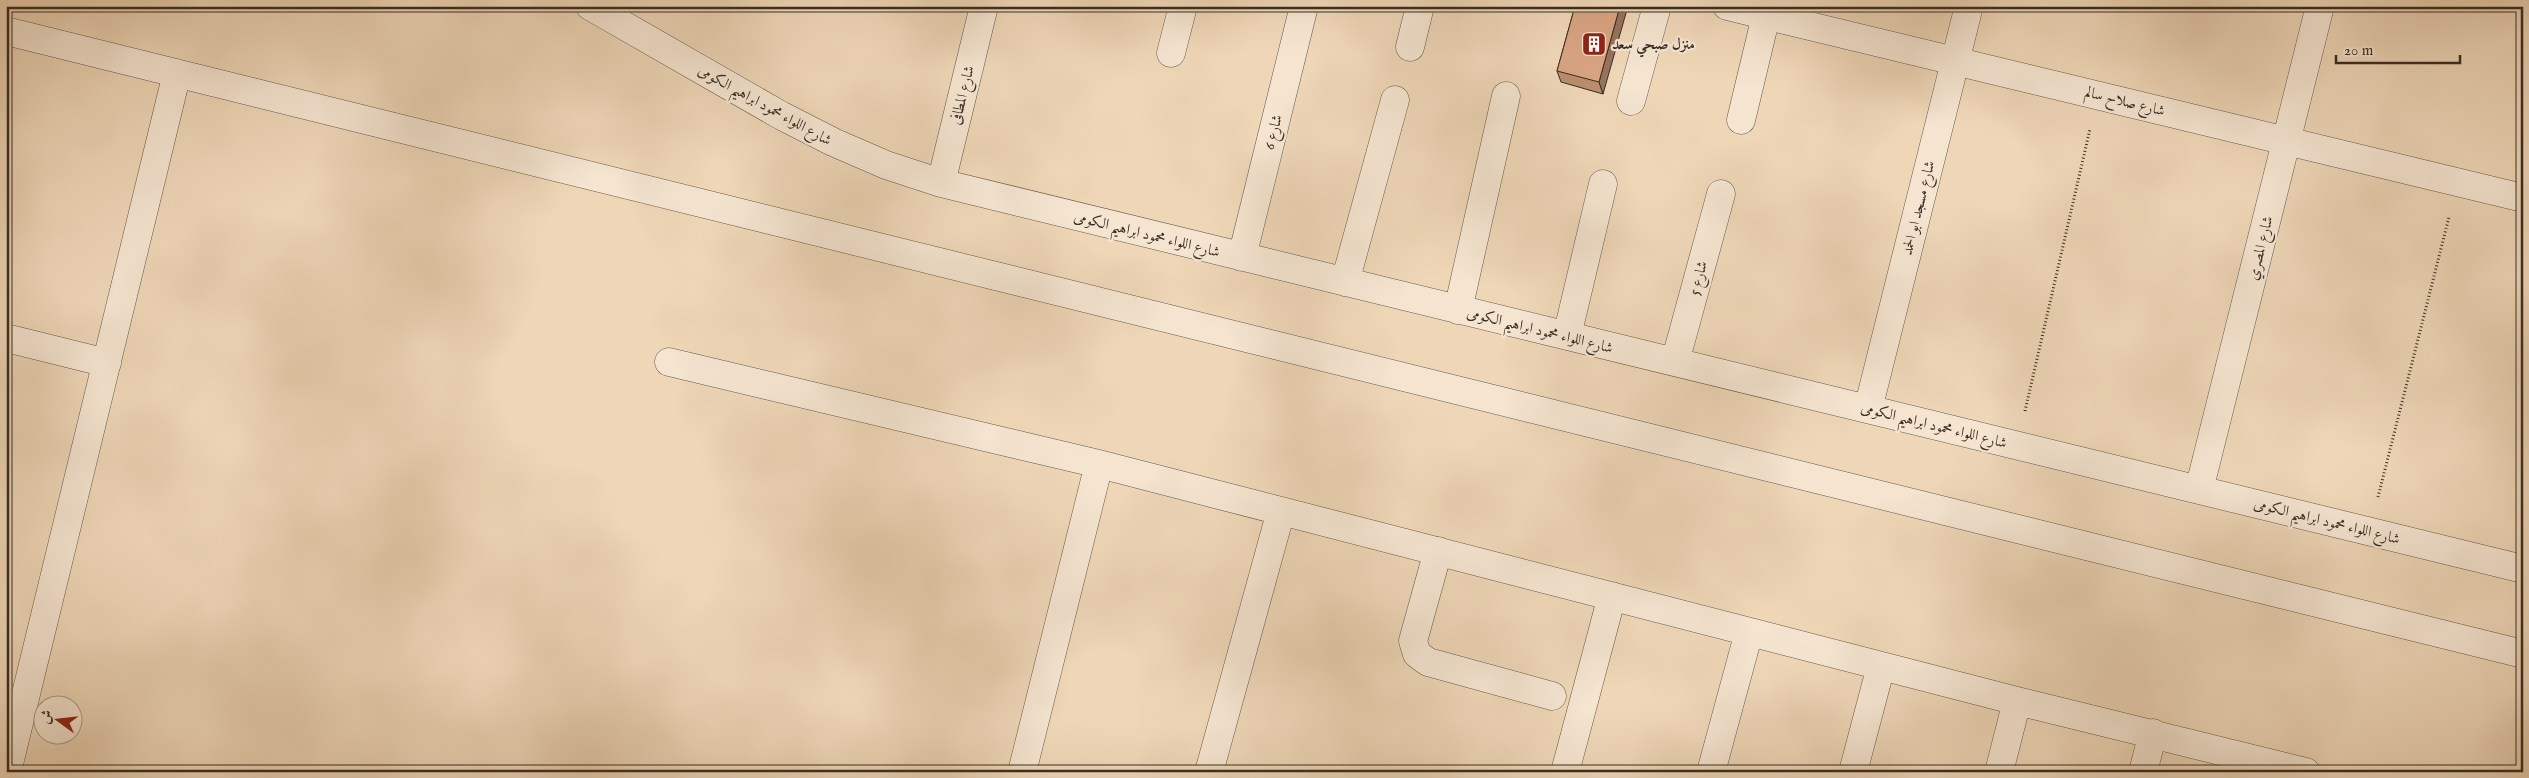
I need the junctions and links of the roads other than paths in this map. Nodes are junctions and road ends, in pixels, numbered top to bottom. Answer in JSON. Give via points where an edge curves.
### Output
{"nodes":[{"id":1,"x":590,"y":6,"type":"edge"},
{"id":2,"x":984,"y":6,"type":"edge"},
{"id":3,"x":1183,"y":6,"type":"edge"},
{"id":4,"x":1304,"y":6,"type":"edge"},
{"id":5,"x":1420,"y":6,"type":"edge"},
{"id":6,"x":1656,"y":6,"type":"edge"},
{"id":7,"x":1727,"y":6,"type":"edge"},
{"id":8,"x":1969,"y":6,"type":"edge"},
{"id":9,"x":2320,"y":6,"type":"edge"},
{"id":10,"x":1766,"y":16,"type":"junction"},
{"id":11,"x":6,"y":32,"type":"edge"},
{"id":12,"x":1410,"y":47,"type":"dead end"},
{"id":13,"x":1171,"y":53,"type":"dead end"},
{"id":14,"x":1956,"y":60,"type":"junction"},
{"id":15,"x":177,"y":74,"type":"junction"},
{"id":16,"x":1506,"y":96,"type":"dead end"},
{"id":17,"x":1395,"y":100,"type":"dead end"},
{"id":18,"x":1631,"y":100,"type":"dead end"},
{"id":19,"x":1741,"y":120,"type":"dead end"},
{"id":20,"x":2287,"y":140,"type":"junction"},
{"id":21,"x":941,"y":183,"type":"junction"},
{"id":22,"x":1602,"y":184,"type":"dead end"},
{"id":23,"x":1721,"y":194,"type":"dead end"},
{"id":24,"x":2523,"y":198,"type":"edge"},
{"id":25,"x":1242,"y":257,"type":"junction"},
{"id":26,"x":1345,"y":282,"type":"junction"},
{"id":27,"x":1458,"y":310,"type":"junction"},
{"id":28,"x":1568,"y":336,"type":"junction"},
{"id":29,"x":6,"y":338,"type":"edge"},
{"id":30,"x":669,"y":362,"type":"dead end"},
{"id":31,"x":1675,"y":362,"type":"junction"},
{"id":32,"x":107,"y":363,"type":"junction"},
{"id":33,"x":1868,"y":409,"type":"junction"},
{"id":34,"x":1099,"y":464,"type":"junction"},
{"id":35,"x":2199,"y":490,"type":"junction"},
{"id":36,"x":1281,"y":510,"type":"junction"},
{"id":37,"x":1438,"y":551,"type":"junction"},
{"id":38,"x":2522,"y":566,"type":"edge"},
{"id":39,"x":1612,"y":596,"type":"junction"},
{"id":40,"x":1749,"y":632,"type":"junction"},
{"id":41,"x":2523,"y":654,"type":"edge"},
{"id":42,"x":1881,"y":666,"type":"junction"},
{"id":43,"x":1552,"y":696,"type":"dead end"},
{"id":44,"x":2017,"y":701,"type":"junction"},
{"id":45,"x":2153,"y":733,"type":"junction"},
{"id":46,"x":7,"y":772,"type":"edge"},
{"id":47,"x":1022,"y":772,"type":"edge"},
{"id":48,"x":1209,"y":772,"type":"edge"},
{"id":49,"x":1565,"y":772,"type":"edge"},
{"id":50,"x":1711,"y":772,"type":"edge"},
{"id":51,"x":1853,"y":772,"type":"edge"},
{"id":52,"x":1999,"y":772,"type":"edge"},
{"id":53,"x":2143,"y":772,"type":"edge"},
{"id":54,"x":2306,"y":772,"type":"edge"}],
"edges":[{"from":1,"to":21,"type":"street","name":"شارع اللواء محمود ابراهيم الكومى","via":[[833,142],[886,165]]},
{"from":2,"to":21,"type":"street","name":"شارع المطافى"},
{"from":3,"to":13,"type":"street"},
{"from":4,"to":25,"type":"street","name":"شارع 6"},
{"from":5,"to":12,"type":"street"},
{"from":6,"to":18,"type":"street"},
{"from":7,"to":10,"type":"street","name":"شارع صلاح سالم"},
{"from":8,"to":14,"type":"street","name":"شارع مسجد ابو الحمد"},
{"from":9,"to":20,"type":"street","name":"شارع المصري"},
{"from":10,"to":14,"type":"street","name":"شارع صلاح سالم"},
{"from":10,"to":19,"type":"street"},
{"from":11,"to":15,"type":"street"},
{"from":14,"to":20,"type":"street","name":"شارع صلاح سالم"},
{"from":14,"to":33,"type":"street","name":"شارع مسجد ابو الحمد"},
{"from":15,"to":32,"type":"street"},
{"from":15,"to":41,"type":"street"},
{"from":16,"to":27,"type":"street"},
{"from":17,"to":26,"type":"street"},
{"from":20,"to":24,"type":"street","name":"شارع صلاح سالم"},
{"from":20,"to":35,"type":"street","name":"شارع المصري"},
{"from":21,"to":25,"type":"street","name":"شارع اللواء محمود ابراهيم الكومى"},
{"from":22,"to":28,"type":"street"},
{"from":23,"to":31,"type":"street","name":"شارع 5"},
{"from":25,"to":26,"type":"street","name":"شارع اللواء محمود ابراهيم الكومى"},
{"from":26,"to":27,"type":"street","name":"شارع اللواء محمود ابراهيم الكومى"},
{"from":27,"to":28,"type":"street","name":"شارع اللواء محمود ابراهيم الكومى"},
{"from":28,"to":31,"type":"street","name":"شارع اللواء محمود ابراهيم الكومى"},
{"from":29,"to":32,"type":"street"},
{"from":30,"to":34,"type":"street"},
{"from":31,"to":33,"type":"street","name":"شارع اللواء محمود ابراهيم الكومى"},
{"from":32,"to":46,"type":"street"},
{"from":33,"to":35,"type":"street","name":"شارع اللواء محمود ابراهيم الكومى"},
{"from":34,"to":36,"type":"street"},
{"from":34,"to":47,"type":"street"},
{"from":35,"to":38,"type":"street","name":"شارع اللواء محمود ابراهيم الكومى"},
{"from":36,"to":37,"type":"street"},
{"from":36,"to":48,"type":"street"},
{"from":37,"to":39,"type":"street"},
{"from":37,"to":43,"type":"street","via":[[1413,641],[1417,654],[1428,662]]},
{"from":39,"to":40,"type":"street"},
{"from":39,"to":49,"type":"street"},
{"from":40,"to":42,"type":"street"},
{"from":40,"to":50,"type":"street"},
{"from":42,"to":44,"type":"street"},
{"from":42,"to":51,"type":"street"},
{"from":44,"to":45,"type":"street"},
{"from":44,"to":52,"type":"street"},
{"from":45,"to":53,"type":"street"},
{"from":45,"to":54,"type":"street"}]}
